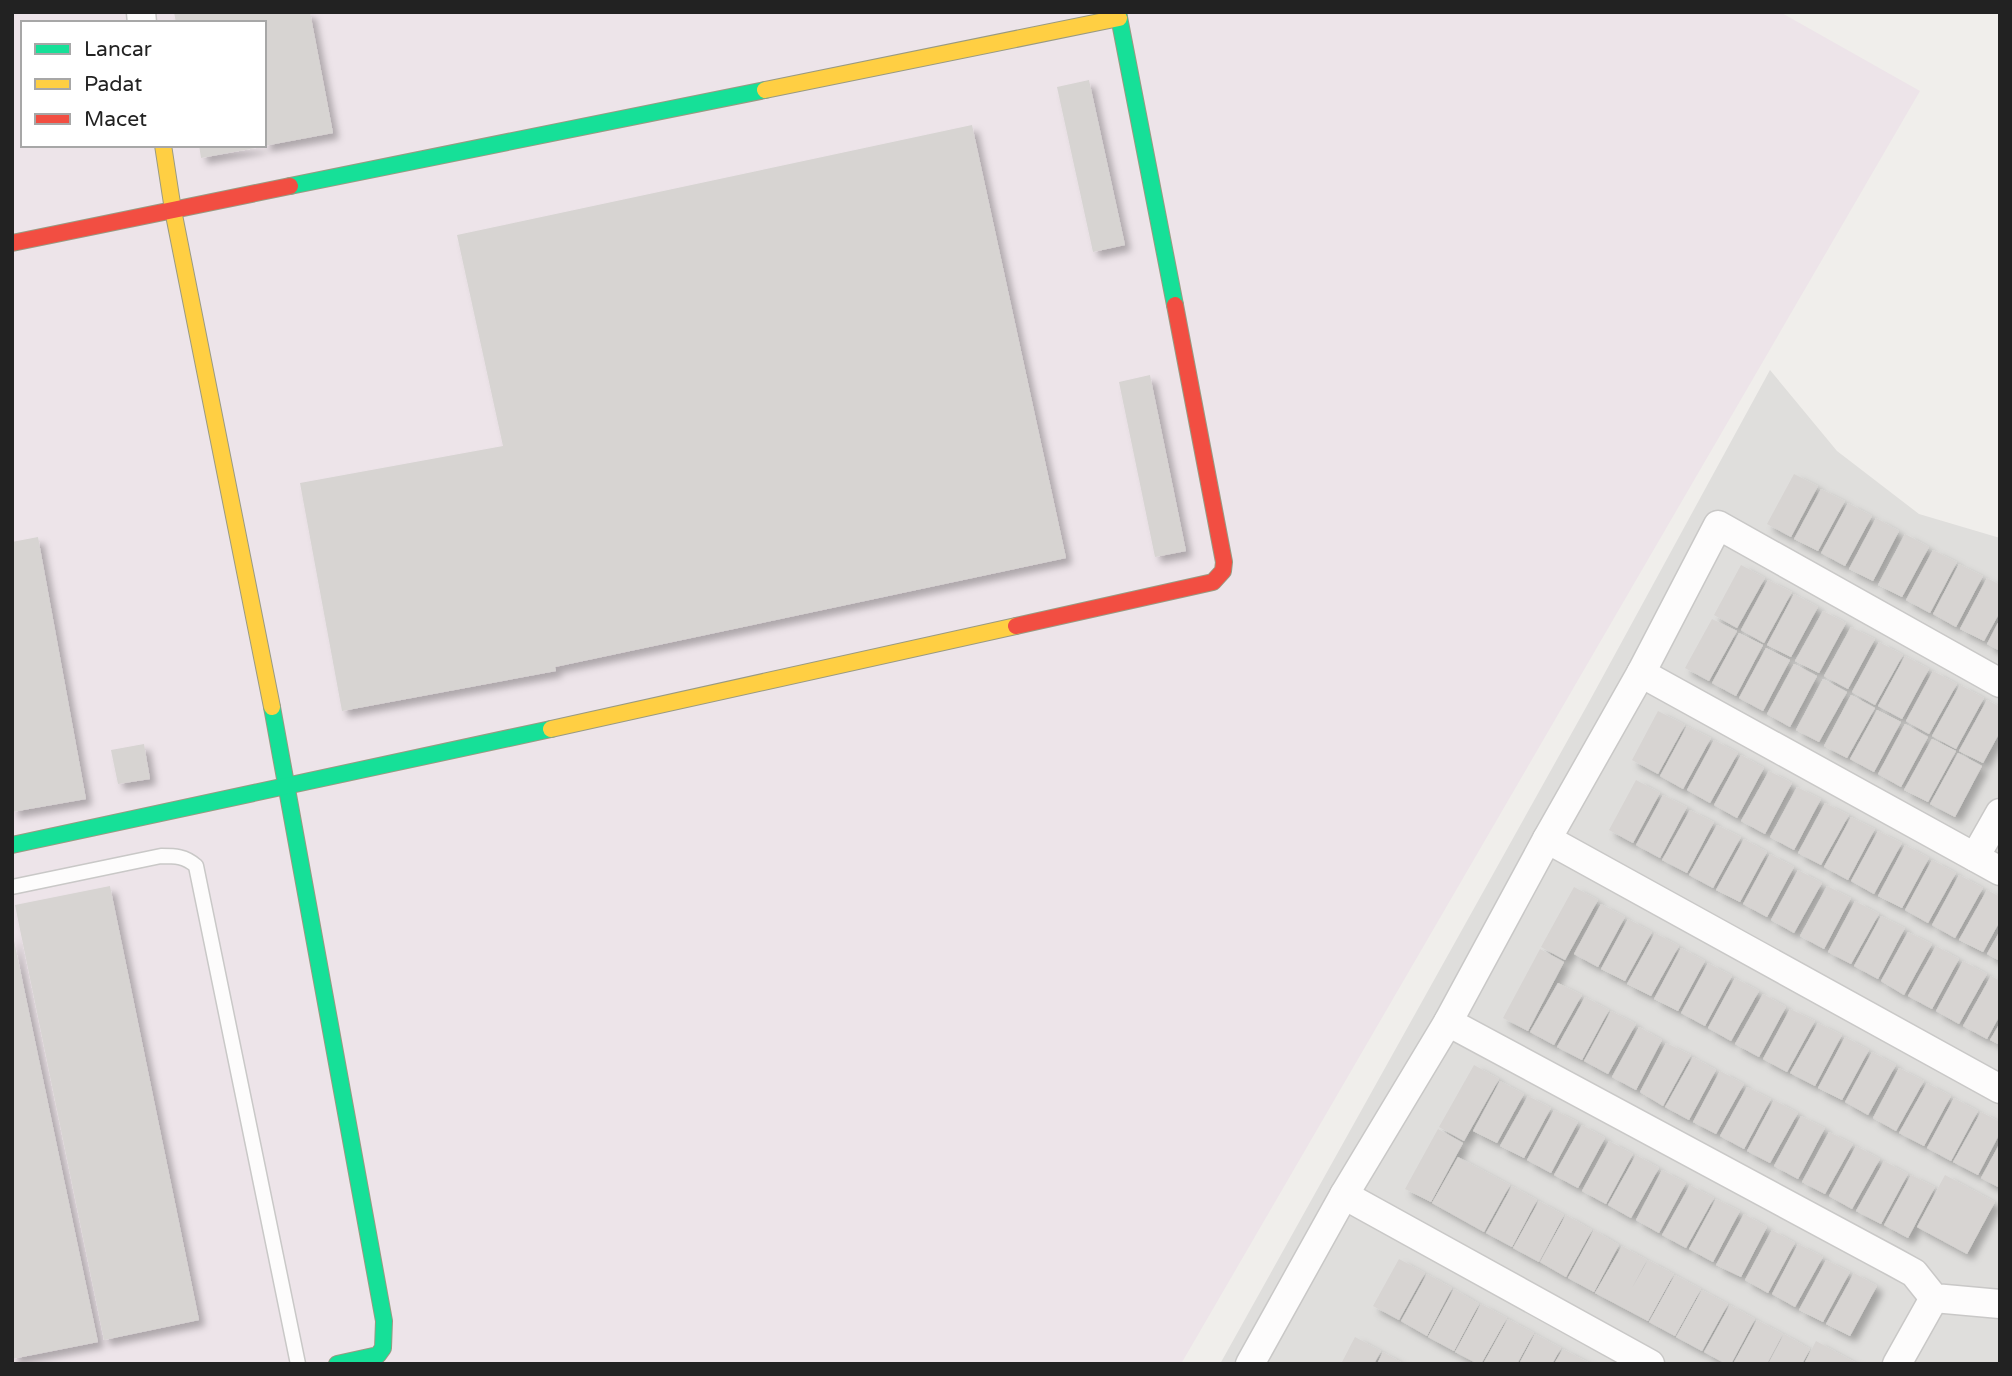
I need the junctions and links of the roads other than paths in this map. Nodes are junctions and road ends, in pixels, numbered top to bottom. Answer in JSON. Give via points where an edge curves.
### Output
{"nodes":[{"id":1,"x":1118,"y":15,"type":"edge"},
{"id":2,"x":163,"y":147,"type":"edge"},
{"id":3,"x":173,"y":210,"type":"junction"},
{"id":4,"x":12,"y":243,"type":"edge"},
{"id":5,"x":1641,"y":673,"type":"junction"},
{"id":6,"x":2000,"y":683,"type":"edge"},
{"id":7,"x":288,"y":787,"type":"junction"},
{"id":8,"x":2000,"y":813,"type":"edge"},
{"id":9,"x":1547,"y":839,"type":"junction"},
{"id":10,"x":12,"y":845,"type":"edge"},
{"id":11,"x":1975,"y":857,"type":"junction"},
{"id":12,"x":2000,"y":871,"type":"edge"},
{"id":13,"x":12,"y":887,"type":"edge"},
{"id":14,"x":1448,"y":1022,"type":"junction"},
{"id":15,"x":2000,"y":1089,"type":"edge"},
{"id":16,"x":1344,"y":1195,"type":"junction"},
{"id":17,"x":1934,"y":1298,"type":"junction"},
{"id":18,"x":2000,"y":1304,"type":"edge"},
{"id":19,"x":299,"y":1364,"type":"edge"},
{"id":20,"x":337,"y":1364,"type":"edge"},
{"id":21,"x":1250,"y":1364,"type":"edge"},
{"id":22,"x":1650,"y":1364,"type":"edge"},
{"id":23,"x":1897,"y":1364,"type":"edge"}],
"edges":[{"from":1,"to":3,"type":"street"},
{"from":1,"to":7,"type":"street","via":[[1224,562],[1217,579],[1208,585]]},
{"from":2,"to":3,"type":"street"},
{"from":3,"to":4,"type":"street"},
{"from":3,"to":7,"type":"street"},
{"from":5,"to":6,"type":"street","via":[[1718,525]]},
{"from":5,"to":9,"type":"street"},
{"from":5,"to":11,"type":"street"},
{"from":7,"to":10,"type":"street"},
{"from":7,"to":20,"type":"street","via":[[384,1321],[383,1348],[378,1354]]},
{"from":8,"to":11,"type":"street"},
{"from":9,"to":14,"type":"street"},
{"from":9,"to":15,"type":"street"},
{"from":11,"to":12,"type":"street"},
{"from":13,"to":19,"type":"lane","via":[[161,856],[189,859],[196,866]]},
{"from":14,"to":16,"type":"street"},
{"from":14,"to":17,"type":"street","via":[[1914,1273]]},
{"from":16,"to":21,"type":"street"},
{"from":16,"to":22,"type":"street"},
{"from":17,"to":18,"type":"street"},
{"from":17,"to":23,"type":"street"}]}
